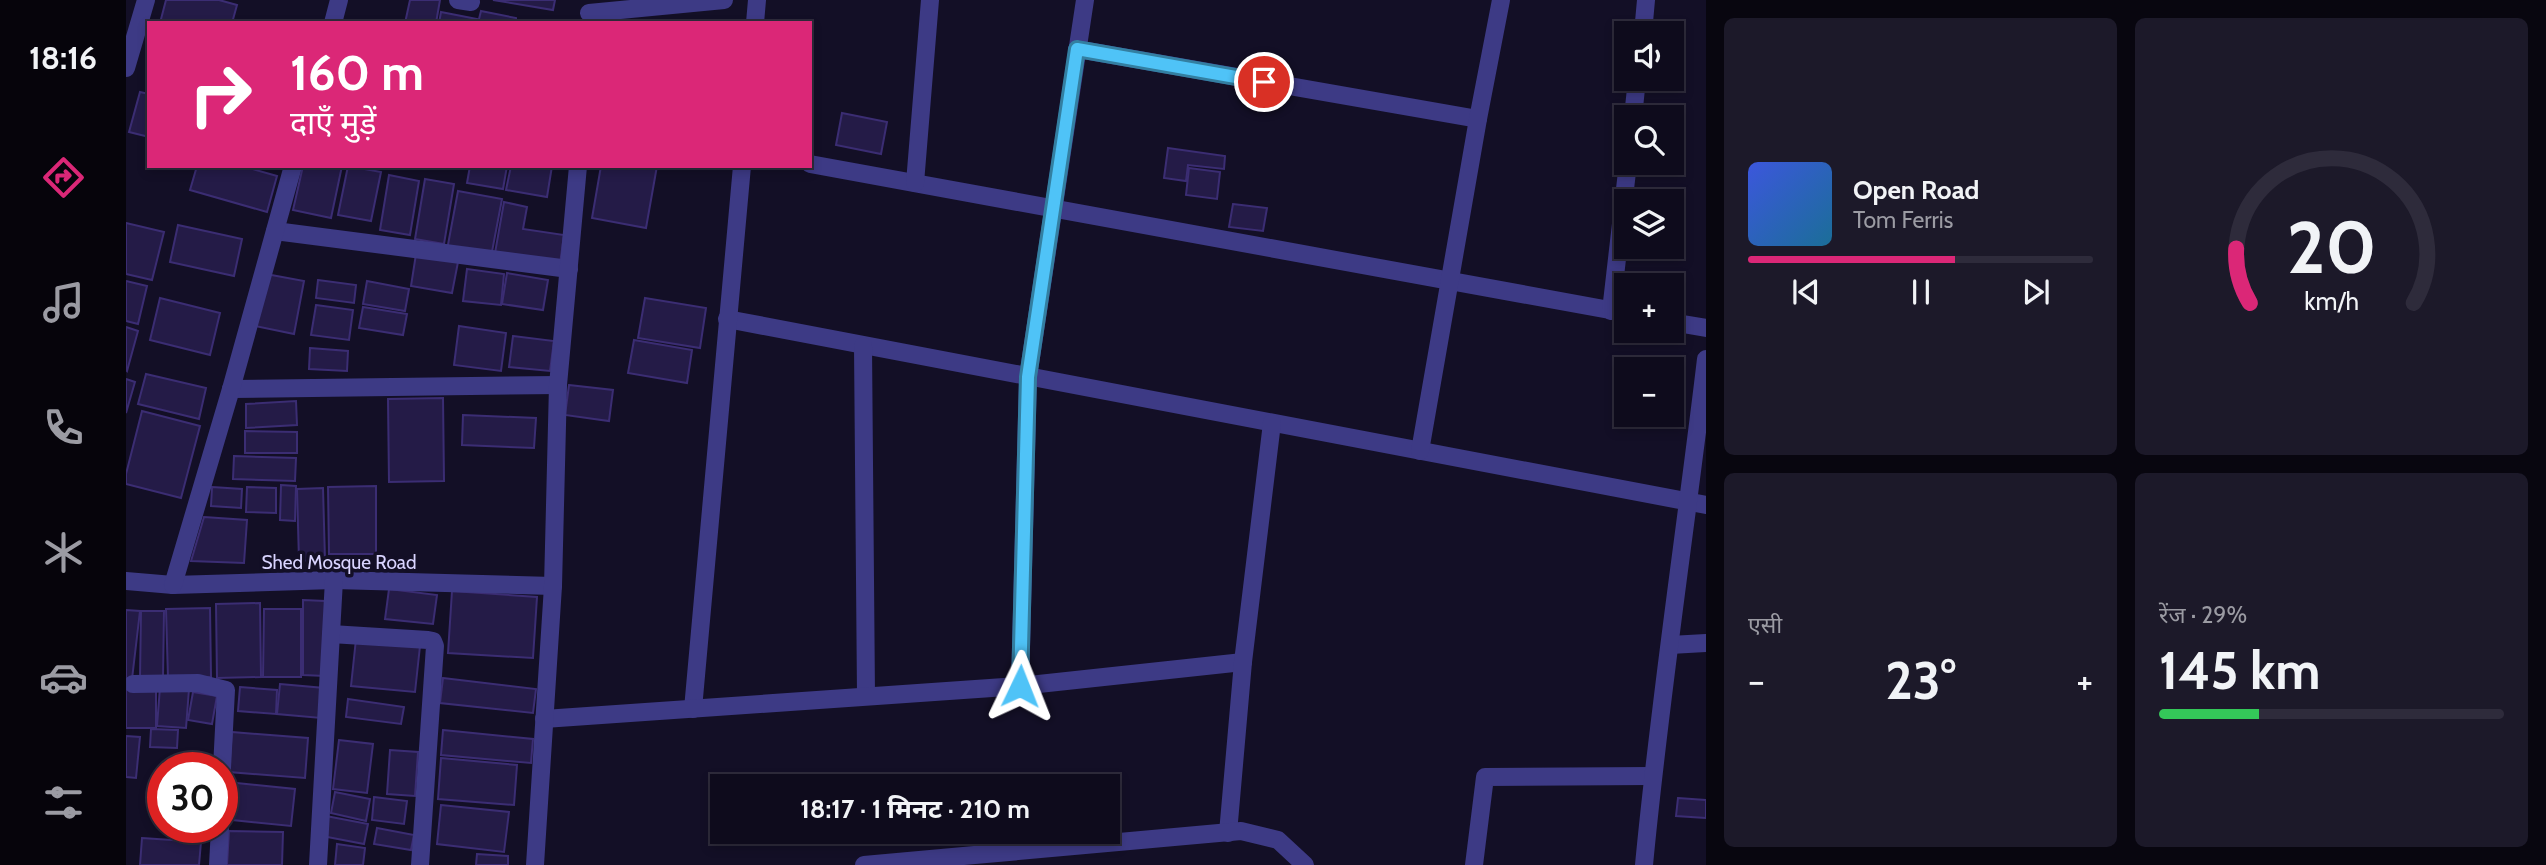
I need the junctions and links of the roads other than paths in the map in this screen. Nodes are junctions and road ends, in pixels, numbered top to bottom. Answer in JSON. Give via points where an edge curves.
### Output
{"nodes":[{"id":1,"x":146,"y":0,"type":"edge"},
{"id":2,"x":339,"y":0,"type":"edge"},
{"id":3,"x":715,"y":0,"type":"edge"},
{"id":4,"x":724,"y":0,"type":"edge"},
{"id":5,"x":757,"y":0,"type":"edge"},
{"id":6,"x":930,"y":0,"type":"edge"},
{"id":7,"x":1085,"y":0,"type":"edge"},
{"id":8,"x":1501,"y":0,"type":"edge"},
{"id":9,"x":1646,"y":0,"type":"edge"},
{"id":10,"x":589,"y":12,"type":"edge"},
{"id":11,"x":334,"y":21,"type":"edge"},
{"id":12,"x":755,"y":21,"type":"edge"},
{"id":13,"x":1644,"y":21,"type":"edge"},
{"id":14,"x":131,"y":34,"type":"edge"},
{"id":15,"x":1077,"y":49,"type":"junction"},
{"id":16,"x":126,"y":68,"type":"edge"},
{"id":17,"x":1478,"y":119,"type":"junction"},
{"id":18,"x":812,"y":164,"type":"edge"},
{"id":19,"x":292,"y":168,"type":"edge"},
{"id":20,"x":578,"y":168,"type":"edge"},
{"id":21,"x":742,"y":168,"type":"edge"},
{"id":22,"x":1627,"y":175,"type":"edge"},
{"id":23,"x":915,"y":183,"type":"junction"},
{"id":24,"x":1052,"y":208,"type":"junction"},
{"id":25,"x":275,"y":231,"type":"junction"},
{"id":26,"x":569,"y":269,"type":"junction"},
{"id":27,"x":1621,"y":273,"type":"edge"},
{"id":28,"x":1450,"y":281,"type":"junction"},
{"id":29,"x":1614,"y":311,"type":"edge"},
{"id":30,"x":727,"y":319,"type":"junction"},
{"id":31,"x":1684,"y":324,"type":"edge"},
{"id":32,"x":1706,"y":328,"type":"edge"},
{"id":33,"x":863,"y":346,"type":"junction"},
{"id":34,"x":1706,"y":359,"type":"edge"},
{"id":35,"x":1028,"y":377,"type":"junction"},
{"id":36,"x":558,"y":384,"type":"junction"},
{"id":37,"x":231,"y":390,"type":"junction"},
{"id":38,"x":1272,"y":423,"type":"junction"},
{"id":39,"x":1420,"y":451,"type":"junction"},
{"id":40,"x":1698,"y":503,"type":"edge"},
{"id":41,"x":334,"y":580,"type":"junction"},
{"id":42,"x":126,"y":582,"type":"edge"},
{"id":43,"x":173,"y":585,"type":"junction"},
{"id":44,"x":553,"y":586,"type":"junction"},
{"id":45,"x":331,"y":634,"type":"junction"},
{"id":46,"x":1706,"y":643,"type":"edge"},
{"id":47,"x":1670,"y":645,"type":"junction"},
{"id":48,"x":1243,"y":662,"type":"junction"},
{"id":49,"x":133,"y":684,"type":"dead end"},
{"id":50,"x":1020,"y":686,"type":"junction"},
{"id":51,"x":866,"y":696,"type":"junction"},
{"id":52,"x":693,"y":709,"type":"junction"},
{"id":53,"x":544,"y":719,"type":"junction"},
{"id":54,"x":223,"y":752,"type":"edge"},
{"id":55,"x":1652,"y":776,"type":"junction"},
{"id":56,"x":1228,"y":833,"type":"junction"},
{"id":57,"x":219,"y":843,"type":"edge"},
{"id":58,"x":218,"y":865,"type":"edge"},
{"id":59,"x":318,"y":865,"type":"edge"},
{"id":60,"x":420,"y":865,"type":"edge"},
{"id":61,"x":535,"y":865,"type":"edge"},
{"id":62,"x":864,"y":865,"type":"edge"},
{"id":63,"x":1305,"y":865,"type":"edge"},
{"id":64,"x":1474,"y":865,"type":"edge"},
{"id":65,"x":1644,"y":865,"type":"edge"}],
"edges":[{"from":1,"to":14,"type":"street"},
{"from":2,"to":11,"type":"street"},
{"from":3,"to":4,"type":"street"},
{"from":3,"to":10,"type":"street"},
{"from":5,"to":12,"type":"street"},
{"from":6,"to":23,"type":"street"},
{"from":7,"to":15,"type":"street"},
{"from":8,"to":17,"type":"street"},
{"from":9,"to":13,"type":"street"},
{"from":14,"to":16,"type":"street"},
{"from":15,"to":17,"type":"street"},
{"from":15,"to":24,"type":"street"},
{"from":17,"to":28,"type":"street"},
{"from":18,"to":23,"type":"street"},
{"from":19,"to":25,"type":"street"},
{"from":20,"to":26,"type":"street"},
{"from":21,"to":30,"type":"street"},
{"from":22,"to":27,"type":"street"},
{"from":23,"to":24,"type":"street"},
{"from":24,"to":28,"type":"street"},
{"from":24,"to":35,"type":"street"},
{"from":25,"to":26,"type":"street"},
{"from":25,"to":37,"type":"street"},
{"from":26,"to":36,"type":"street"},
{"from":28,"to":29,"type":"street"},
{"from":28,"to":39,"type":"street"},
{"from":30,"to":33,"type":"street"},
{"from":30,"to":52,"type":"street"},
{"from":31,"to":32,"type":"street"},
{"from":33,"to":35,"type":"street"},
{"from":33,"to":51,"type":"street"},
{"from":34,"to":40,"type":"street"},
{"from":35,"to":38,"type":"street"},
{"from":35,"to":50,"type":"street"},
{"from":36,"to":37,"type":"street"},
{"from":36,"to":44,"type":"street"},
{"from":37,"to":43,"type":"street"},
{"from":38,"to":39,"type":"street"},
{"from":38,"to":48,"type":"street"},
{"from":39,"to":40,"type":"street"},
{"from":40,"to":47,"type":"street"},
{"from":41,"to":43,"type":"street","name":"Shed Mosque Road"},
{"from":41,"to":44,"type":"street","name":"Shed Mosque Road"},
{"from":41,"to":45,"type":"street"},
{"from":42,"to":43,"type":"street","name":"Shed Mosque Road"},
{"from":44,"to":53,"type":"street"},
{"from":45,"to":59,"type":"street"},
{"from":45,"to":60,"type":"street","via":[[428,640],[435,646]]},
{"from":46,"to":47,"type":"street"},
{"from":47,"to":55,"type":"street"},
{"from":48,"to":50,"type":"street"},
{"from":48,"to":56,"type":"street"},
{"from":49,"to":54,"type":"street","via":[[198,683],[226,691]]},
{"from":50,"to":51,"type":"street"},
{"from":51,"to":52,"type":"street"},
{"from":52,"to":53,"type":"street"},
{"from":53,"to":61,"type":"street"},
{"from":55,"to":64,"type":"street","via":[[1485,777]]},
{"from":55,"to":65,"type":"street"},
{"from":56,"to":62,"type":"street"},
{"from":56,"to":63,"type":"street","via":[[1241,831],[1278,841]]},
{"from":57,"to":58,"type":"street"}]}
